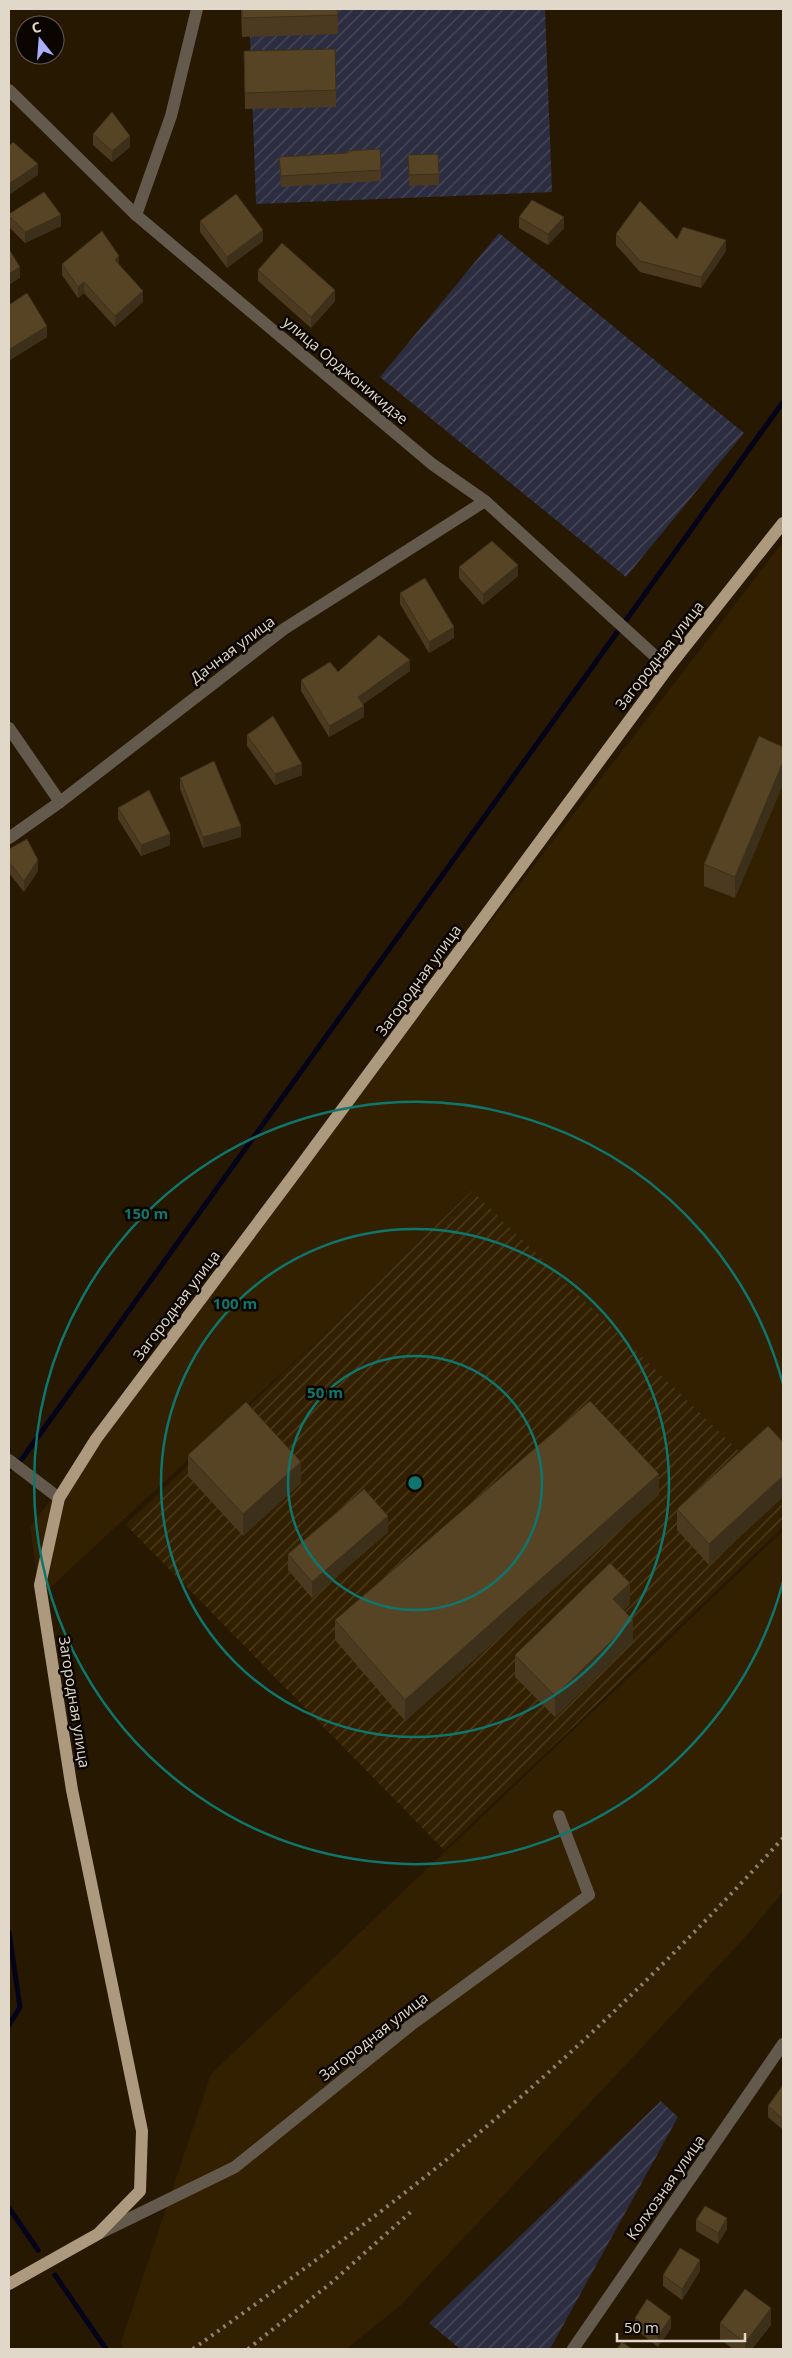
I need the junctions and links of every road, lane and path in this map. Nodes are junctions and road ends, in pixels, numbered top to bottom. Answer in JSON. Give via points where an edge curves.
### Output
{"nodes":[{"id":1,"x":197,"y":9,"type":"edge"},
{"id":2,"x":9,"y":90,"type":"edge"},
{"id":3,"x":136,"y":215,"type":"junction"},
{"id":4,"x":486,"y":501,"type":"junction"},
{"id":5,"x":783,"y":523,"type":"edge"},
{"id":6,"x":668,"y":668,"type":"junction"},
{"id":7,"x":9,"y":728,"type":"edge"},
{"id":8,"x":60,"y":802,"type":"junction"},
{"id":9,"x":9,"y":838,"type":"edge"},
{"id":10,"x":9,"y":1460,"type":"edge"},
{"id":11,"x":59,"y":1498,"type":"junction"},
{"id":12,"x":559,"y":1816,"type":"dead end"},
{"id":13,"x":783,"y":2044,"type":"edge"},
{"id":14,"x":98,"y":2234,"type":"junction"},
{"id":15,"x":9,"y":2284,"type":"edge"},
{"id":16,"x":573,"y":2349,"type":"edge"}],
"edges":[{"from":1,"to":3,"type":"street","via":[[170,116]]},
{"from":2,"to":3,"type":"street","name":"улица Орджоникидзе"},
{"from":3,"to":4,"type":"street","name":"улица Орджоникидзе","via":[[432,464]]},
{"from":4,"to":6,"type":"street","name":"улица Орджоникидзе"},
{"from":4,"to":8,"type":"street","name":"Дачная улица","via":[[284,629]]},
{"from":5,"to":6,"type":"main road","name":"Загородная улица"},
{"from":6,"to":11,"type":"main road","name":"Загородная улица","via":[[96,1439]]},
{"from":7,"to":8,"type":"street"},
{"from":8,"to":9,"type":"street","name":"Дачная улица"},
{"from":10,"to":11,"type":"street"},
{"from":11,"to":14,"type":"main road","name":"Загородная улица","via":[[40,1585],[72,1790],[142,2131],[140,2191]]},
{"from":12,"to":14,"type":"street","name":"Загородная улица","via":[[589,1895],[411,2025],[235,2167]]},
{"from":13,"to":16,"type":"street","name":"Колхозная улица"},
{"from":14,"to":15,"type":"main road","name":"Загородная улица"}]}
